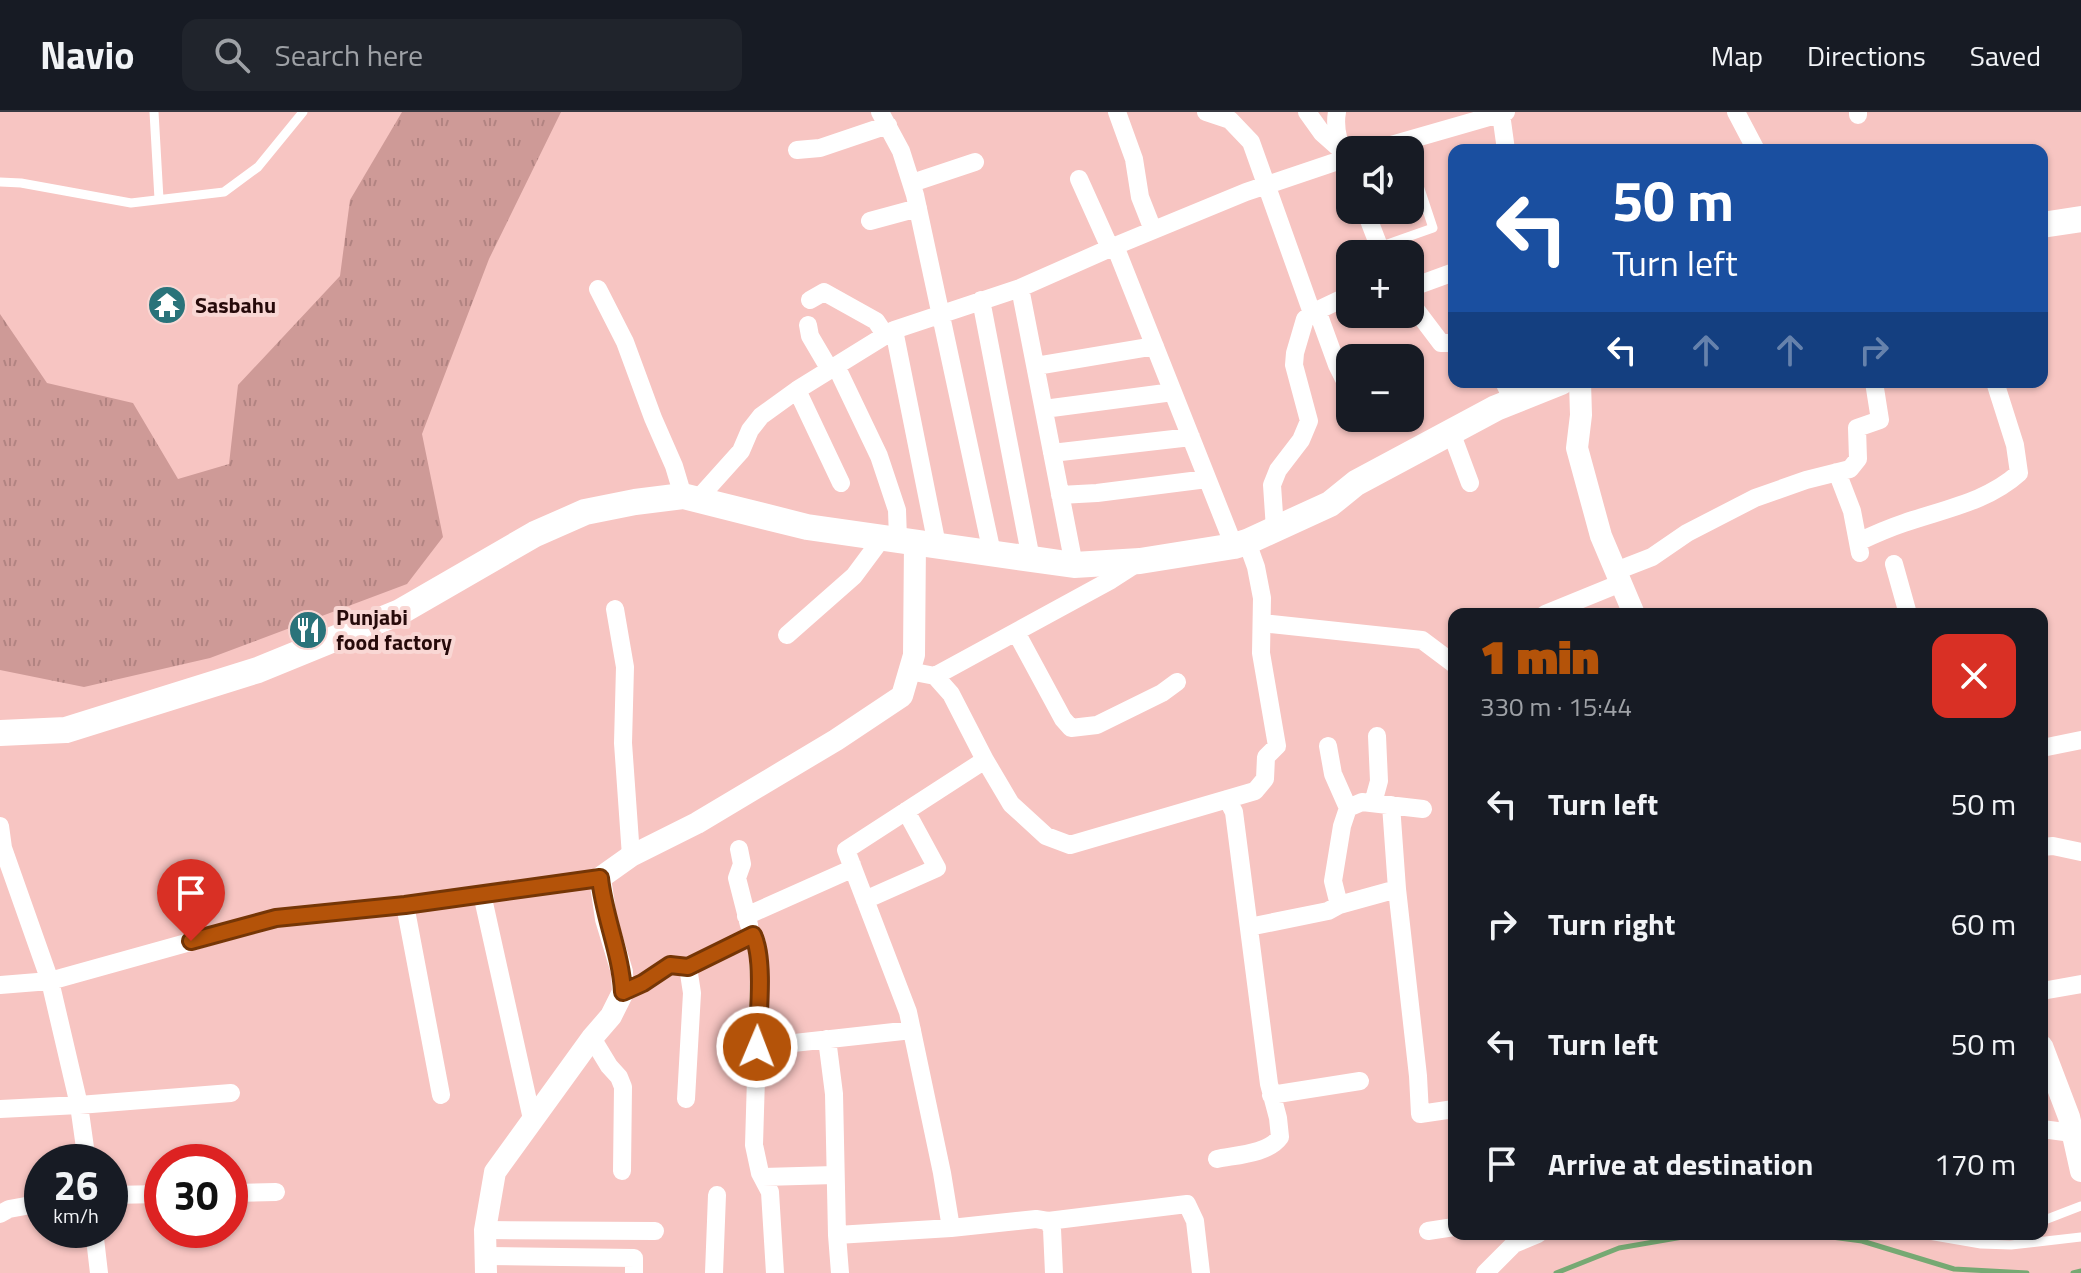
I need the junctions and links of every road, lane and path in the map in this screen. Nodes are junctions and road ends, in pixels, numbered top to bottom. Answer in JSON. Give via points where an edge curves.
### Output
{"nodes":[{"id":1,"x":154,"y":112,"type":"edge"},
{"id":2,"x":303,"y":112,"type":"edge"},
{"id":3,"x":1117,"y":112,"type":"edge"},
{"id":4,"x":1206,"y":112,"type":"edge"},
{"id":5,"x":1307,"y":112,"type":"edge"},
{"id":6,"x":1337,"y":112,"type":"edge"},
{"id":7,"x":1736,"y":112,"type":"edge"},
{"id":8,"x":1504,"y":113,"type":"edge"},
{"id":9,"x":884,"y":119,"type":"edge"},
{"id":10,"x":1340,"y":136,"type":"edge"},
{"id":11,"x":1423,"y":136,"type":"edge"},
{"id":12,"x":1506,"y":144,"type":"edge"},
{"id":13,"x":1753,"y":144,"type":"edge"},
{"id":14,"x":1336,"y":148,"type":"edge"},
{"id":15,"x":797,"y":150,"type":"dead end"},
{"id":16,"x":975,"y":162,"type":"dead end"},
{"id":17,"x":1336,"y":162,"type":"edge"},
{"id":18,"x":1079,"y":179,"type":"dead end"},
{"id":19,"x":0,"y":182,"type":"edge"},
{"id":20,"x":912,"y":183,"type":"junction"},
{"id":21,"x":1267,"y":185,"type":"junction"},
{"id":22,"x":159,"y":199,"type":"junction"},
{"id":23,"x":1424,"y":201,"type":"edge"},
{"id":24,"x":918,"y":208,"type":"junction"},
{"id":25,"x":2081,"y":219,"type":"edge"},
{"id":26,"x":870,"y":221,"type":"dead end"},
{"id":27,"x":2048,"y":224,"type":"edge"},
{"id":28,"x":1153,"y":230,"type":"junction"},
{"id":29,"x":1405,"y":240,"type":"edge"},
{"id":30,"x":1113,"y":247,"type":"junction"},
{"id":31,"x":1448,"y":274,"type":"edge"},
{"id":32,"x":1424,"y":283,"type":"edge"},
{"id":33,"x":1020,"y":288,"type":"junction"},
{"id":34,"x":598,"y":289,"type":"dead end"},
{"id":35,"x":810,"y":300,"type":"dead end"},
{"id":36,"x":981,"y":300,"type":"junction"},
{"id":37,"x":1336,"y":301,"type":"edge"},
{"id":38,"x":1314,"y":311,"type":"junction"},
{"id":39,"x":942,"y":315,"type":"junction"},
{"id":40,"x":1424,"y":321,"type":"edge"},
{"id":41,"x":808,"y":325,"type":"dead end"},
{"id":42,"x":890,"y":333,"type":"junction"},
{"id":43,"x":1448,"y":343,"type":"edge"},
{"id":44,"x":1155,"y":346,"type":"junction"},
{"id":45,"x":1336,"y":362,"type":"edge"},
{"id":46,"x":1036,"y":366,"type":"junction"},
{"id":47,"x":833,"y":368,"type":"junction"},
{"id":48,"x":1529,"y":388,"type":"edge"},
{"id":49,"x":1580,"y":388,"type":"edge"},
{"id":50,"x":1875,"y":388,"type":"edge"},
{"id":51,"x":1997,"y":388,"type":"edge"},
{"id":52,"x":797,"y":390,"type":"junction"},
{"id":53,"x":1173,"y":392,"type":"junction"},
{"id":54,"x":1508,"y":392,"type":"edge"},
{"id":55,"x":1044,"y":409,"type":"junction"},
{"id":56,"x":1451,"y":432,"type":"junction"},
{"id":57,"x":1191,"y":437,"type":"junction"},
{"id":58,"x":1052,"y":453,"type":"junction"},
{"id":59,"x":1837,"y":472,"type":"junction"},
{"id":60,"x":1207,"y":479,"type":"junction"},
{"id":61,"x":841,"y":483,"type":"dead end"},
{"id":62,"x":1470,"y":483,"type":"dead end"},
{"id":63,"x":1060,"y":495,"type":"junction"},
{"id":64,"x":690,"y":498,"type":"junction"},
{"id":65,"x":1275,"y":529,"type":"junction"},
{"id":66,"x":908,"y":541,"type":"junction"},
{"id":67,"x":1240,"y":544,"type":"junction"},
{"id":68,"x":992,"y":553,"type":"junction"},
{"id":69,"x":1031,"y":559,"type":"junction"},
{"id":70,"x":1140,"y":561,"type":"junction"},
{"id":71,"x":1894,"y":564,"type":"dead end"},
{"id":72,"x":1074,"y":565,"type":"junction"},
{"id":73,"x":1618,"y":577,"type":"junction"},
{"id":74,"x":1557,"y":608,"type":"edge"},
{"id":75,"x":1631,"y":608,"type":"edge"},
{"id":76,"x":1906,"y":608,"type":"edge"},
{"id":77,"x":615,"y":609,"type":"dead end"},
{"id":78,"x":1262,"y":623,"type":"junction"},
{"id":79,"x":1016,"y":632,"type":"junction"},
{"id":80,"x":787,"y":635,"type":"dead end"},
{"id":81,"x":1448,"y":657,"type":"edge"},
{"id":82,"x":909,"y":671,"type":"junction"},
{"id":83,"x":935,"y":676,"type":"junction"},
{"id":84,"x":1177,"y":682,"type":"dead end"},
{"id":85,"x":0,"y":733,"type":"edge"},
{"id":86,"x":1377,"y":736,"type":"dead end"},
{"id":87,"x":2081,"y":740,"type":"edge"},
{"id":88,"x":1328,"y":746,"type":"dead end"},
{"id":89,"x":2048,"y":747,"type":"edge"},
{"id":90,"x":985,"y":760,"type":"junction"},
{"id":91,"x":1227,"y":799,"type":"junction"},
{"id":92,"x":1382,"y":804,"type":"junction"},
{"id":93,"x":1348,"y":808,"type":"junction"},
{"id":94,"x":1423,"y":809,"type":"dead end"},
{"id":95,"x":906,"y":811,"type":"junction"},
{"id":96,"x":0,"y":826,"type":"edge"},
{"id":97,"x":2048,"y":846,"type":"edge"},
{"id":98,"x":739,"y":849,"type":"dead end"},
{"id":99,"x":2081,"y":852,"type":"edge"},
{"id":100,"x":631,"y":856,"type":"junction"},
{"id":101,"x":852,"y":865,"type":"junction"},
{"id":102,"x":600,"y":878,"type":"junction"},
{"id":103,"x":1397,"y":889,"type":"junction"},
{"id":104,"x":482,"y":894,"type":"junction"},
{"id":105,"x":865,"y":900,"type":"junction"},
{"id":106,"x":405,"y":905,"type":"junction"},
{"id":107,"x":1339,"y":905,"type":"junction"},
{"id":108,"x":746,"y":916,"type":"junction"},
{"id":109,"x":1249,"y":927,"type":"junction"},
{"id":110,"x":753,"y":935,"type":"junction"},
{"id":111,"x":688,"y":967,"type":"junction"},
{"id":112,"x":50,"y":981,"type":"junction"},
{"id":113,"x":2081,"y":984,"type":"edge"},
{"id":114,"x":0,"y":985,"type":"edge"},
{"id":115,"x":2048,"y":990,"type":"edge"},
{"id":116,"x":623,"y":992,"type":"junction"},
{"id":117,"x":912,"y":1030,"type":"junction"},
{"id":118,"x":592,"y":1038,"type":"junction"},
{"id":119,"x":827,"y":1039,"type":"junction"},
{"id":120,"x":757,"y":1047,"type":"junction"},
{"id":121,"x":2048,"y":1062,"type":"edge"},
{"id":122,"x":1360,"y":1081,"type":"dead end"},
{"id":123,"x":231,"y":1093,"type":"dead end"},
{"id":124,"x":441,"y":1095,"type":"dead end"},
{"id":125,"x":1271,"y":1095,"type":"junction"},
{"id":126,"x":686,"y":1099,"type":"dead end"},
{"id":127,"x":79,"y":1105,"type":"junction"},
{"id":128,"x":0,"y":1109,"type":"edge"},
{"id":129,"x":1448,"y":1110,"type":"edge"},
{"id":130,"x":532,"y":1119,"type":"junction"},
{"id":131,"x":2048,"y":1130,"type":"edge"},
{"id":132,"x":2072,"y":1133,"type":"junction"},
{"id":133,"x":84,"y":1144,"type":"edge"},
{"id":134,"x":1217,"y":1159,"type":"dead end"},
{"id":135,"x":622,"y":1171,"type":"dead end"},
{"id":136,"x":2081,"y":1171,"type":"edge"},
{"id":137,"x":835,"y":1175,"type":"junction"},
{"id":138,"x":763,"y":1177,"type":"junction"},
{"id":139,"x":276,"y":1192,"type":"dead end"},
{"id":140,"x":248,"y":1193,"type":"edge"},
{"id":141,"x":717,"y":1195,"type":"dead end"},
{"id":142,"x":24,"y":1206,"type":"edge"},
{"id":143,"x":2081,"y":1206,"type":"edge"},
{"id":144,"x":0,"y":1214,"type":"edge"},
{"id":145,"x":2048,"y":1219,"type":"edge"},
{"id":146,"x":1048,"y":1221,"type":"junction"},
{"id":147,"x":951,"y":1228,"type":"junction"},
{"id":148,"x":1448,"y":1228,"type":"edge"},
{"id":149,"x":485,"y":1230,"type":"junction"},
{"id":150,"x":529,"y":1230,"type":"junction"},
{"id":151,"x":655,"y":1231,"type":"dead end"},
{"id":152,"x":1428,"y":1231,"type":"dead end"},
{"id":153,"x":837,"y":1235,"type":"junction"},
{"id":154,"x":2081,"y":1237,"type":"edge"},
{"id":155,"x":1522,"y":1240,"type":"edge"},
{"id":156,"x":1958,"y":1240,"type":"edge"},
{"id":157,"x":96,"y":1248,"type":"edge"},
{"id":158,"x":528,"y":1256,"type":"junction"},
{"id":159,"x":486,"y":1264,"type":"edge"},
{"id":160,"x":99,"y":1273,"type":"edge"},
{"id":161,"x":634,"y":1273,"type":"edge"},
{"id":162,"x":714,"y":1273,"type":"edge"},
{"id":163,"x":775,"y":1273,"type":"edge"},
{"id":164,"x":840,"y":1273,"type":"edge"},
{"id":165,"x":1054,"y":1273,"type":"edge"},
{"id":166,"x":1201,"y":1273,"type":"edge"},
{"id":167,"x":1485,"y":1273,"type":"edge"}],
"edges":[{"from":1,"to":22,"type":"lane"},
{"from":2,"to":22,"type":"lane","via":[[258,167],[224,192]]},
{"from":3,"to":28,"type":"street"},
{"from":4,"to":21,"type":"street","via":[[1230,120],[1251,142]]},
{"from":5,"to":14,"type":"street"},
{"from":6,"to":10,"type":"street"},
{"from":7,"to":13,"type":"street"},
{"from":8,"to":11,"type":"street"},
{"from":8,"to":12,"type":"street"},
{"from":9,"to":15,"type":"street","via":[[820,148]]},
{"from":9,"to":20,"type":"street"},
{"from":16,"to":20,"type":"street"},
{"from":17,"to":21,"type":"street"},
{"from":18,"to":30,"type":"street"},
{"from":19,"to":22,"type":"lane","via":[[131,203]]},
{"from":20,"to":24,"type":"street"},
{"from":21,"to":28,"type":"street"},
{"from":21,"to":38,"type":"street"},
{"from":23,"to":29,"type":"lane","via":[[1433,228]]},
{"from":24,"to":26,"type":"street"},
{"from":24,"to":39,"type":"street"},
{"from":25,"to":27,"type":"main road"},
{"from":28,"to":30,"type":"street"},
{"from":30,"to":33,"type":"street"},
{"from":30,"to":44,"type":"street"},
{"from":31,"to":32,"type":"street"},
{"from":33,"to":36,"type":"street"},
{"from":33,"to":46,"type":"street"},
{"from":34,"to":64,"type":"street"},
{"from":35,"to":42,"type":"street","via":[[824,292]]},
{"from":36,"to":39,"type":"street"},
{"from":36,"to":69,"type":"street"},
{"from":37,"to":38,"type":"street"},
{"from":38,"to":45,"type":"street"},
{"from":38,"to":65,"type":"street","via":[[1305,319],[1294,365],[1309,421],[1272,485]]},
{"from":39,"to":42,"type":"street"},
{"from":39,"to":68,"type":"street"},
{"from":40,"to":43,"type":"street","via":[[1441,343]]},
{"from":41,"to":47,"type":"street"},
{"from":42,"to":47,"type":"street"},
{"from":42,"to":66,"type":"street"},
{"from":44,"to":46,"type":"street"},
{"from":44,"to":53,"type":"street"},
{"from":46,"to":55,"type":"street"},
{"from":47,"to":52,"type":"street"},
{"from":47,"to":66,"type":"street","via":[[879,456]]},
{"from":48,"to":54,"type":"main road"},
{"from":49,"to":73,"type":"street","via":[[1577,448]]},
{"from":50,"to":59,"type":"street","via":[[1880,420],[1857,428],[1858,459],[1850,469]]},
{"from":51,"to":59,"type":"street","via":[[2019,473],[2005,485],[1907,522],[1859,548]]},
{"from":52,"to":61,"type":"street"},
{"from":52,"to":64,"type":"street","via":[[761,416],[741,451]]},
{"from":53,"to":55,"type":"street"},
{"from":53,"to":57,"type":"street"},
{"from":54,"to":56,"type":"main road","via":[[1496,408]]},
{"from":55,"to":58,"type":"street"},
{"from":56,"to":62,"type":"street"},
{"from":56,"to":65,"type":"main road","via":[[1356,483],[1330,504]]},
{"from":57,"to":58,"type":"street"},
{"from":57,"to":60,"type":"street"},
{"from":58,"to":63,"type":"street"},
{"from":59,"to":73,"type":"street","via":[[1755,498]]},
{"from":60,"to":63,"type":"street"},
{"from":60,"to":67,"type":"street"},
{"from":63,"to":72,"type":"street"},
{"from":64,"to":66,"type":"main road","via":[[807,527]]},
{"from":64,"to":85,"type":"main road","via":[[585,512],[535,534],[400,612],[258,670],[66,730]]},
{"from":65,"to":67,"type":"main road"},
{"from":66,"to":68,"type":"main road"},
{"from":66,"to":80,"type":"street","via":[[854,576]]},
{"from":66,"to":82,"type":"street","via":[[914,655]]},
{"from":67,"to":70,"type":"main road"},
{"from":67,"to":78,"type":"street","via":[[1256,567]]},
{"from":68,"to":69,"type":"main road"},
{"from":69,"to":72,"type":"main road"},
{"from":70,"to":72,"type":"main road"},
{"from":70,"to":79,"type":"street"},
{"from":71,"to":76,"type":"street"},
{"from":73,"to":74,"type":"street"},
{"from":73,"to":75,"type":"street"},
{"from":77,"to":100,"type":"street","via":[[625,667],[623,743]]},
{"from":78,"to":81,"type":"street","via":[[1422,640]]},
{"from":78,"to":91,"type":"street","via":[[1261,653],[1277,746],[1266,757],[1265,779],[1255,791]]},
{"from":79,"to":83,"type":"street"},
{"from":79,"to":84,"type":"street","via":[[1071,728],[1097,725]]},
{"from":82,"to":83,"type":"street"},
{"from":82,"to":100,"type":"street","via":[[902,696],[697,823]]},
{"from":83,"to":90,"type":"street","via":[[951,694]]},
{"from":86,"to":92,"type":"street"},
{"from":87,"to":89,"type":"street"},
{"from":88,"to":93,"type":"street"},
{"from":90,"to":91,"type":"street","via":[[1011,804],[1046,836],[1070,845]]},
{"from":90,"to":95,"type":"street"},
{"from":91,"to":109,"type":"street","via":[[1234,812]]},
{"from":92,"to":93,"type":"street","via":[[1362,802]]},
{"from":92,"to":94,"type":"street"},
{"from":92,"to":103,"type":"street"},
{"from":93,"to":107,"type":"street","via":[[1333,881]]},
{"from":95,"to":101,"type":"street","via":[[846,850]]},
{"from":95,"to":105,"type":"street","via":[[937,868]]},
{"from":96,"to":112,"type":"street"},
{"from":97,"to":99,"type":"street"},
{"from":98,"to":108,"type":"street","via":[[742,864],[737,878]]},
{"from":100,"to":102,"type":"street"},
{"from":101,"to":105,"type":"street"},
{"from":101,"to":108,"type":"street"},
{"from":102,"to":104,"type":"street"},
{"from":102,"to":116,"type":"street"},
{"from":103,"to":107,"type":"street"},
{"from":103,"to":129,"type":"street","via":[[1420,1114]]},
{"from":104,"to":106,"type":"street"},
{"from":104,"to":130,"type":"street"},
{"from":105,"to":117,"type":"street"},
{"from":106,"to":112,"type":"street","via":[[276,918]]},
{"from":106,"to":124,"type":"street"},
{"from":107,"to":109,"type":"street"},
{"from":108,"to":110,"type":"street"},
{"from":109,"to":125,"type":"street"},
{"from":110,"to":111,"type":"street"},
{"from":110,"to":120,"type":"street","via":[[759,977]]},
{"from":111,"to":116,"type":"street","via":[[670,965]]},
{"from":111,"to":126,"type":"street","via":[[692,993]]},
{"from":112,"to":114,"type":"street"},
{"from":112,"to":127,"type":"street"},
{"from":113,"to":115,"type":"street"},
{"from":116,"to":118,"type":"street"},
{"from":117,"to":119,"type":"street"},
{"from":117,"to":147,"type":"street"},
{"from":118,"to":130,"type":"street"},
{"from":118,"to":135,"type":"street","via":[[623,1087]]},
{"from":119,"to":120,"type":"street"},
{"from":119,"to":137,"type":"street"},
{"from":120,"to":138,"type":"street","via":[[754,1145]]},
{"from":121,"to":132,"type":"street"},
{"from":122,"to":125,"type":"street"},
{"from":123,"to":127,"type":"street"},
{"from":125,"to":134,"type":"street","via":[[1280,1137],[1275,1144]]},
{"from":127,"to":128,"type":"street"},
{"from":127,"to":133,"type":"street"},
{"from":130,"to":149,"type":"street","via":[[495,1172]]},
{"from":131,"to":132,"type":"street"},
{"from":132,"to":136,"type":"street"},
{"from":137,"to":138,"type":"street"},
{"from":137,"to":153,"type":"street"},
{"from":138,"to":163,"type":"street","via":[[770,1192]]},
{"from":139,"to":140,"type":"street"},
{"from":141,"to":162,"type":"street"},
{"from":142,"to":144,"type":"street"},
{"from":143,"to":145,"type":"lane"},
{"from":146,"to":147,"type":"street"},
{"from":146,"to":165,"type":"street"},
{"from":146,"to":166,"type":"street","via":[[1187,1204],[1195,1221]]},
{"from":147,"to":153,"type":"street"},
{"from":148,"to":152,"type":"street"},
{"from":149,"to":150,"type":"street"},
{"from":149,"to":159,"type":"street"},
{"from":150,"to":151,"type":"street"},
{"from":150,"to":158,"type":"street"},
{"from":153,"to":164,"type":"street"},
{"from":154,"to":156,"type":"lane","via":[[2011,1245]]},
{"from":155,"to":167,"type":"street"},
{"from":157,"to":160,"type":"street"},
{"from":158,"to":159,"type":"street"},
{"from":158,"to":161,"type":"street","via":[[634,1258]]}]}
